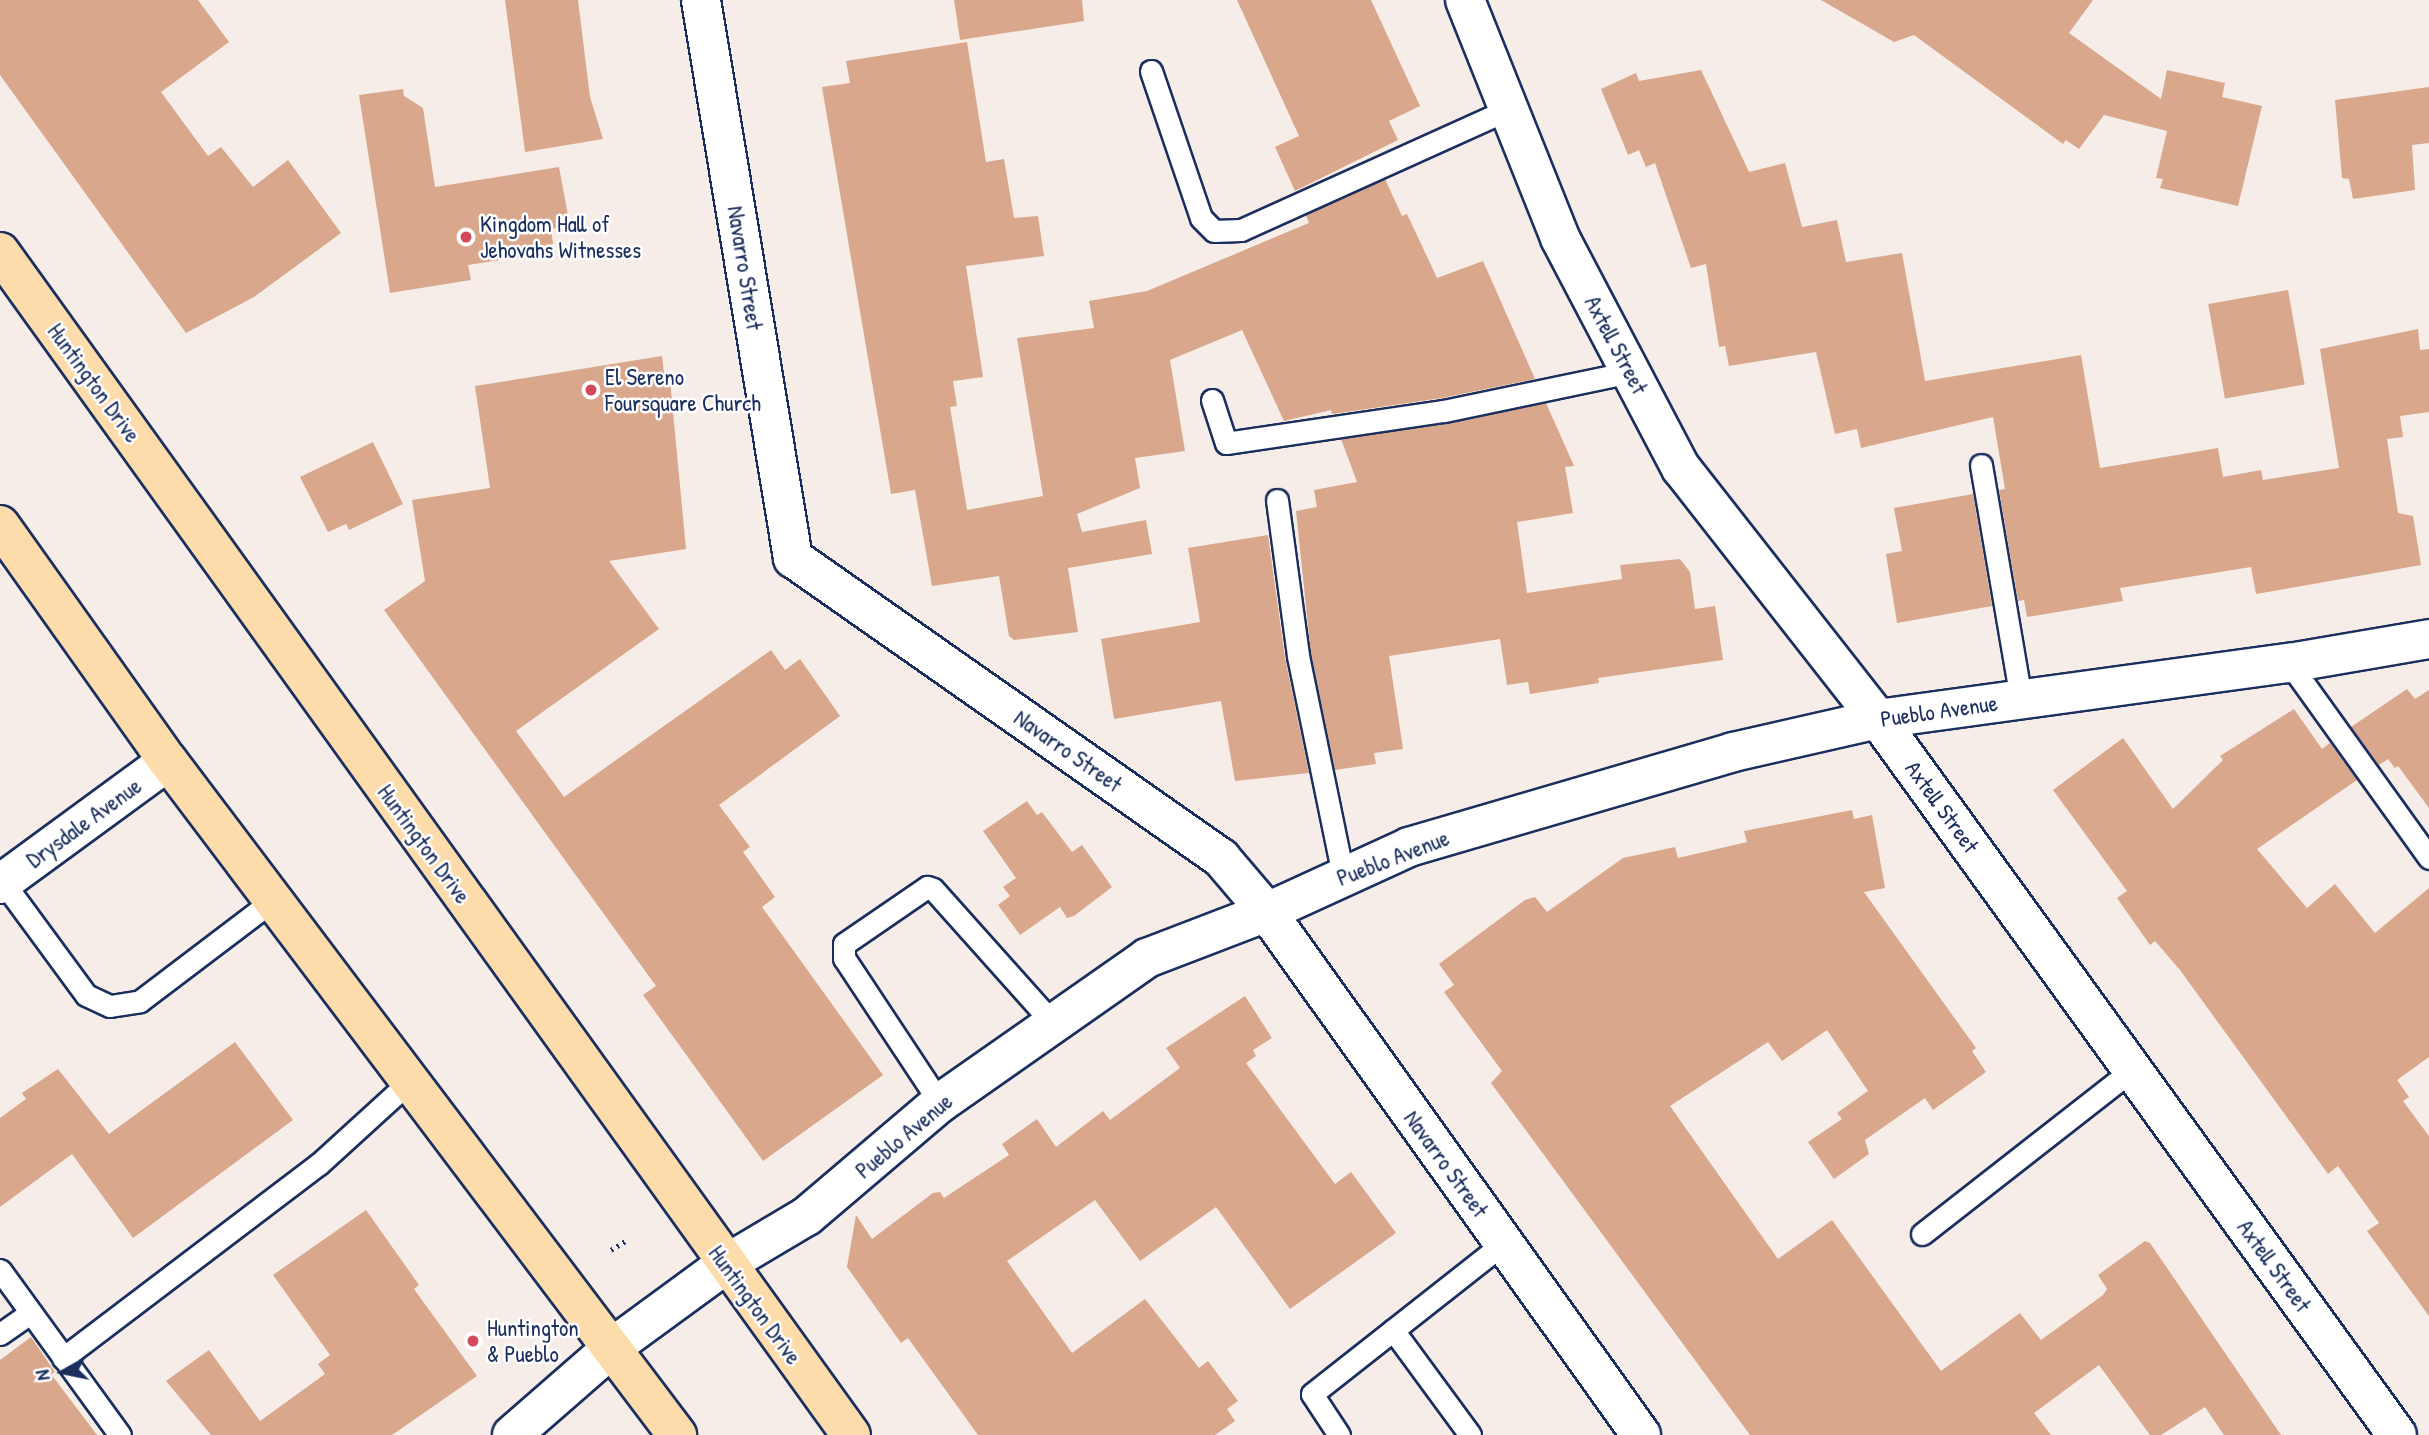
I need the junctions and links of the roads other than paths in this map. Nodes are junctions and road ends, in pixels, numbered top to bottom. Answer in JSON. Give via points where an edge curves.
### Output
{"nodes":[{"id":1,"x":701,"y":0,"type":"edge"},
{"id":2,"x":1465,"y":0,"type":"edge"},
{"id":3,"x":1151,"y":72,"type":"dead end"},
{"id":4,"x":1509,"y":109,"type":"junction"},
{"id":5,"x":0,"y":252,"type":"edge"},
{"id":6,"x":1630,"y":372,"type":"junction"},
{"id":7,"x":1212,"y":400,"type":"dead end"},
{"id":8,"x":1982,"y":465,"type":"dead end"},
{"id":9,"x":1277,"y":500,"type":"dead end"},
{"id":10,"x":0,"y":525,"type":"edge"},
{"id":11,"x":2429,"y":639,"type":"edge"},
{"id":12,"x":2290,"y":663,"type":"junction"},
{"id":13,"x":2021,"y":699,"type":"junction"},
{"id":14,"x":1878,"y":719,"type":"junction"},
{"id":15,"x":168,"y":761,"type":"junction"},
{"id":16,"x":2429,"y":858,"type":"edge"},
{"id":17,"x":1343,"y":875,"type":"junction"},
{"id":18,"x":2,"y":883,"type":"edge"},
{"id":19,"x":273,"y":900,"type":"junction"},
{"id":20,"x":1267,"y":912,"type":"junction"},
{"id":21,"x":1052,"y":1022,"type":"junction"},
{"id":22,"x":2132,"y":1070,"type":"junction"},
{"id":23,"x":411,"y":1080,"type":"junction"},
{"id":24,"x":940,"y":1103,"type":"junction"},
{"id":25,"x":1923,"y":1234,"type":"dead end"},
{"id":26,"x":1504,"y":1242,"type":"junction"},
{"id":27,"x":726,"y":1264,"type":"junction"},
{"id":28,"x":0,"y":1270,"type":"edge"},
{"id":29,"x":30,"y":1313,"type":"junction"},
{"id":30,"x":1392,"y":1330,"type":"junction"},
{"id":31,"x":0,"y":1334,"type":"edge"},
{"id":32,"x":614,"y":1346,"type":"junction"},
{"id":33,"x":64,"y":1358,"type":"junction"},
{"id":34,"x":120,"y":1435,"type":"edge"},
{"id":35,"x":512,"y":1435,"type":"edge"},
{"id":36,"x":677,"y":1435,"type":"edge"},
{"id":37,"x":851,"y":1435,"type":"edge"},
{"id":38,"x":1339,"y":1435,"type":"edge"},
{"id":39,"x":1471,"y":1435,"type":"edge"},
{"id":40,"x":1641,"y":1435,"type":"edge"},
{"id":41,"x":2397,"y":1435,"type":"edge"}],
"edges":[{"from":1,"to":20,"type":"street","name":"Navarro Street","via":[[793,558],[1221,858]]},
{"from":2,"to":4,"type":"street","name":"Axtell Street"},
{"from":3,"to":4,"type":"lane","via":[[1201,218],[1214,231],[1241,230]]},
{"from":4,"to":6,"type":"street","name":"Axtell Street","via":[[1560,238]]},
{"from":5,"to":27,"type":"main road","name":"Huntington Drive"},
{"from":6,"to":7,"type":"lane","via":[[1444,411],[1226,443]]},
{"from":6,"to":14,"type":"street","name":"Axtell Street","via":[[1681,468]]},
{"from":8,"to":13,"type":"lane"},
{"from":9,"to":17,"type":"lane","via":[[1298,656]]},
{"from":10,"to":15,"type":"main road"},
{"from":11,"to":12,"type":"street","name":"Pueblo Avenue"},
{"from":12,"to":13,"type":"street","name":"Pueblo Avenue"},
{"from":12,"to":16,"type":"lane"},
{"from":13,"to":14,"type":"street","name":"Pueblo Avenue"},
{"from":14,"to":17,"type":"street","name":"Pueblo Avenue","via":[[1720,756],[1409,847]]},
{"from":14,"to":22,"type":"street","name":"Axtell Street"},
{"from":15,"to":18,"type":"street","name":"Drysdale Avenue"},
{"from":15,"to":19,"type":"main road"},
{"from":17,"to":20,"type":"street","name":"Pueblo Avenue"},
{"from":18,"to":19,"type":"lane","via":[[86,995],[110,1006],[140,1001]]},
{"from":19,"to":23,"type":"main road"},
{"from":20,"to":21,"type":"street","name":"Pueblo Avenue","via":[[1147,958]]},
{"from":20,"to":26,"type":"street","name":"Navarro Street"},
{"from":21,"to":24,"type":"street","name":"Pueblo Avenue"},
{"from":21,"to":24,"type":"lane","via":[[928,887],[844,944],[844,958]]},
{"from":22,"to":25,"type":"lane"},
{"from":22,"to":41,"type":"street","name":"Axtell Street"},
{"from":23,"to":32,"type":"main road"},
{"from":23,"to":33,"type":"lane","via":[[319,1164]]},
{"from":24,"to":27,"type":"street","name":"Pueblo Avenue","via":[[807,1216]]},
{"from":26,"to":30,"type":"lane"},
{"from":26,"to":40,"type":"street","name":"Navarro Street"},
{"from":27,"to":32,"type":"street","name":"Pueblo Avenue"},
{"from":27,"to":37,"type":"main road","name":"Huntington Drive"},
{"from":28,"to":29,"type":"lane"},
{"from":29,"to":31,"type":"lane"},
{"from":29,"to":33,"type":"lane"},
{"from":30,"to":38,"type":"lane","via":[[1312,1394]]},
{"from":30,"to":39,"type":"lane"},
{"from":32,"to":35,"type":"street","name":"Pueblo Avenue"},
{"from":32,"to":36,"type":"main road"},
{"from":33,"to":34,"type":"lane"}]}
